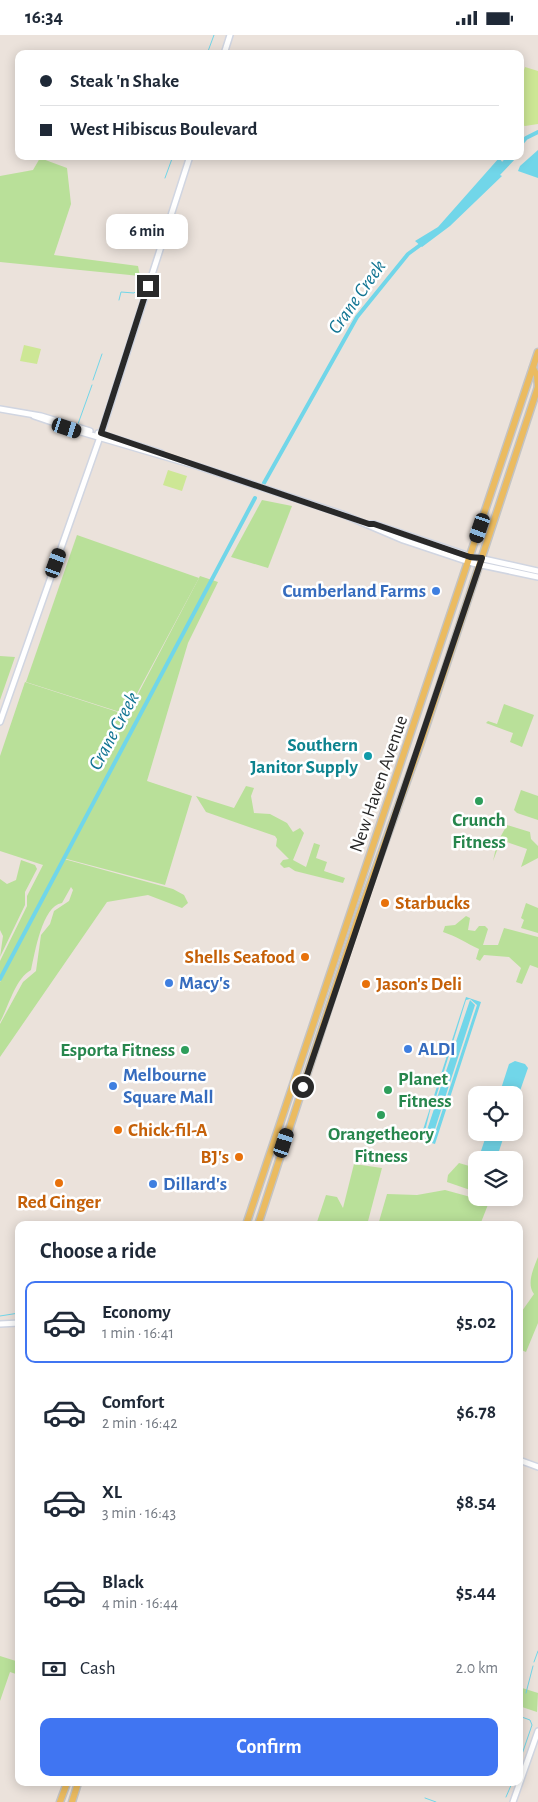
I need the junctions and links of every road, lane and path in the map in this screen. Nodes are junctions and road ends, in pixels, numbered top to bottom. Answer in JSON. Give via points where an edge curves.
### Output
{"nodes":[{"id":1,"x":230,"y":35,"type":"edge"},
{"id":2,"x":225,"y":50,"type":"edge"},
{"id":3,"x":189,"y":160,"type":"edge"},
{"id":4,"x":538,"y":353,"type":"edge"},
{"id":5,"x":535,"y":366,"type":"edge"},
{"id":6,"x":538,"y":387,"type":"edge"},
{"id":7,"x":0,"y":409,"type":"edge"},
{"id":8,"x":512,"y":431,"type":"junction"},
{"id":9,"x":101,"y":435,"type":"junction"},
{"id":10,"x":517,"y":450,"type":"junction"},
{"id":11,"x":498,"y":474,"type":"junction"},
{"id":12,"x":502,"y":495,"type":"junction"},
{"id":13,"x":469,"y":559,"type":"junction"},
{"id":14,"x":480,"y":561,"type":"junction"},
{"id":15,"x":538,"y":571,"type":"edge"},
{"id":16,"x":538,"y":577,"type":"edge"},
{"id":17,"x":452,"y":612,"type":"junction"},
{"id":18,"x":457,"y":631,"type":"junction"},
{"id":19,"x":431,"y":678,"type":"junction"},
{"id":20,"x":436,"y":697,"type":"junction"},
{"id":21,"x":419,"y":713,"type":"junction"},
{"id":22,"x":0,"y":722,"type":"edge"},
{"id":23,"x":414,"y":729,"type":"junction"},
{"id":24,"x":424,"y":732,"type":"junction"},
{"id":25,"x":420,"y":745,"type":"junction"},
{"id":26,"x":368,"y":862,"type":"junction"},
{"id":27,"x":373,"y":881,"type":"junction"},
{"id":28,"x":357,"y":891,"type":"junction"},
{"id":29,"x":360,"y":912,"type":"junction"},
{"id":30,"x":251,"y":1209,"type":"junction"},
{"id":31,"x":248,"y":1221,"type":"edge"},
{"id":32,"x":256,"y":1221,"type":"edge"},
{"id":33,"x":258,"y":1221,"type":"edge"},
{"id":34,"x":15,"y":1323,"type":"edge"},
{"id":35,"x":0,"y":1324,"type":"edge"},
{"id":36,"x":8,"y":1324,"type":"junction"},
{"id":37,"x":15,"y":1327,"type":"edge"},
{"id":38,"x":523,"y":1461,"type":"edge"},
{"id":39,"x":538,"y":1467,"type":"edge"},
{"id":40,"x":538,"y":1731,"type":"edge"},
{"id":41,"x":523,"y":1774,"type":"edge"},
{"id":42,"x":66,"y":1786,"type":"edge"},
{"id":43,"x":77,"y":1786,"type":"edge"},
{"id":44,"x":519,"y":1786,"type":"edge"},
{"id":45,"x":63,"y":1793,"type":"junction"},
{"id":46,"x":60,"y":1802,"type":"edge"},
{"id":47,"x":68,"y":1802,"type":"edge"},
{"id":48,"x":72,"y":1802,"type":"edge"},
{"id":49,"x":513,"y":1802,"type":"edge"}],
"edges":[{"from":1,"to":2,"type":"street"},
{"from":3,"to":9,"type":"street"},
{"from":4,"to":5,"type":"main road"},
{"from":5,"to":6,"type":"main road"},
{"from":5,"to":8,"type":"main road","name":"New Haven Avenue"},
{"from":6,"to":10,"type":"main road","name":"New Haven Avenue"},
{"from":7,"to":9,"type":"street"},
{"from":8,"to":10,"type":"main road"},
{"from":8,"to":11,"type":"main road","name":"New Haven Avenue"},
{"from":9,"to":13,"type":"street","via":[[374,524]]},
{"from":9,"to":22,"type":"street"},
{"from":10,"to":12,"type":"main road","name":"New Haven Avenue"},
{"from":11,"to":12,"type":"main road"},
{"from":11,"to":13,"type":"main road","name":"New Haven Avenue"},
{"from":12,"to":14,"type":"main road","name":"New Haven Avenue"},
{"from":13,"to":14,"type":"street"},
{"from":13,"to":17,"type":"main road","name":"New Haven Avenue"},
{"from":14,"to":15,"type":"street"},
{"from":14,"to":16,"type":"street"},
{"from":14,"to":18,"type":"main road","name":"New Haven Avenue"},
{"from":17,"to":18,"type":"main road","via":[[452,625]]},
{"from":17,"to":19,"type":"main road","name":"New Haven Avenue"},
{"from":18,"to":20,"type":"main road","name":"New Haven Avenue"},
{"from":19,"to":20,"type":"main road"},
{"from":19,"to":21,"type":"main road","name":"New Haven Avenue"},
{"from":20,"to":24,"type":"main road","name":"New Haven Avenue"},
{"from":21,"to":23,"type":"main road","name":"New Haven Avenue"},
{"from":21,"to":24,"type":"main road"},
{"from":23,"to":25,"type":"main road"},
{"from":23,"to":26,"type":"main road","name":"New Haven Avenue"},
{"from":24,"to":25,"type":"main road","name":"New Haven Avenue"},
{"from":25,"to":27,"type":"main road","name":"New Haven Avenue"},
{"from":26,"to":27,"type":"main road","via":[[368,873]]},
{"from":26,"to":28,"type":"main road","name":"New Haven Avenue"},
{"from":27,"to":29,"type":"main road","name":"New Haven Avenue"},
{"from":28,"to":29,"type":"main road","via":[[361,900]]},
{"from":28,"to":30,"type":"main road","name":"New Haven Avenue"},
{"from":29,"to":33,"type":"main road","name":"New Haven Avenue"},
{"from":30,"to":31,"type":"main road","name":"New Haven Avenue"},
{"from":30,"to":32,"type":"main road"},
{"from":34,"to":36,"type":"street"},
{"from":35,"to":36,"type":"street"},
{"from":36,"to":37,"type":"street"},
{"from":38,"to":39,"type":"street"},
{"from":40,"to":41,"type":"street"},
{"from":42,"to":45,"type":"main road"},
{"from":43,"to":48,"type":"main road"},
{"from":44,"to":49,"type":"street"},
{"from":45,"to":46,"type":"main road"},
{"from":45,"to":47,"type":"main road"}]}
